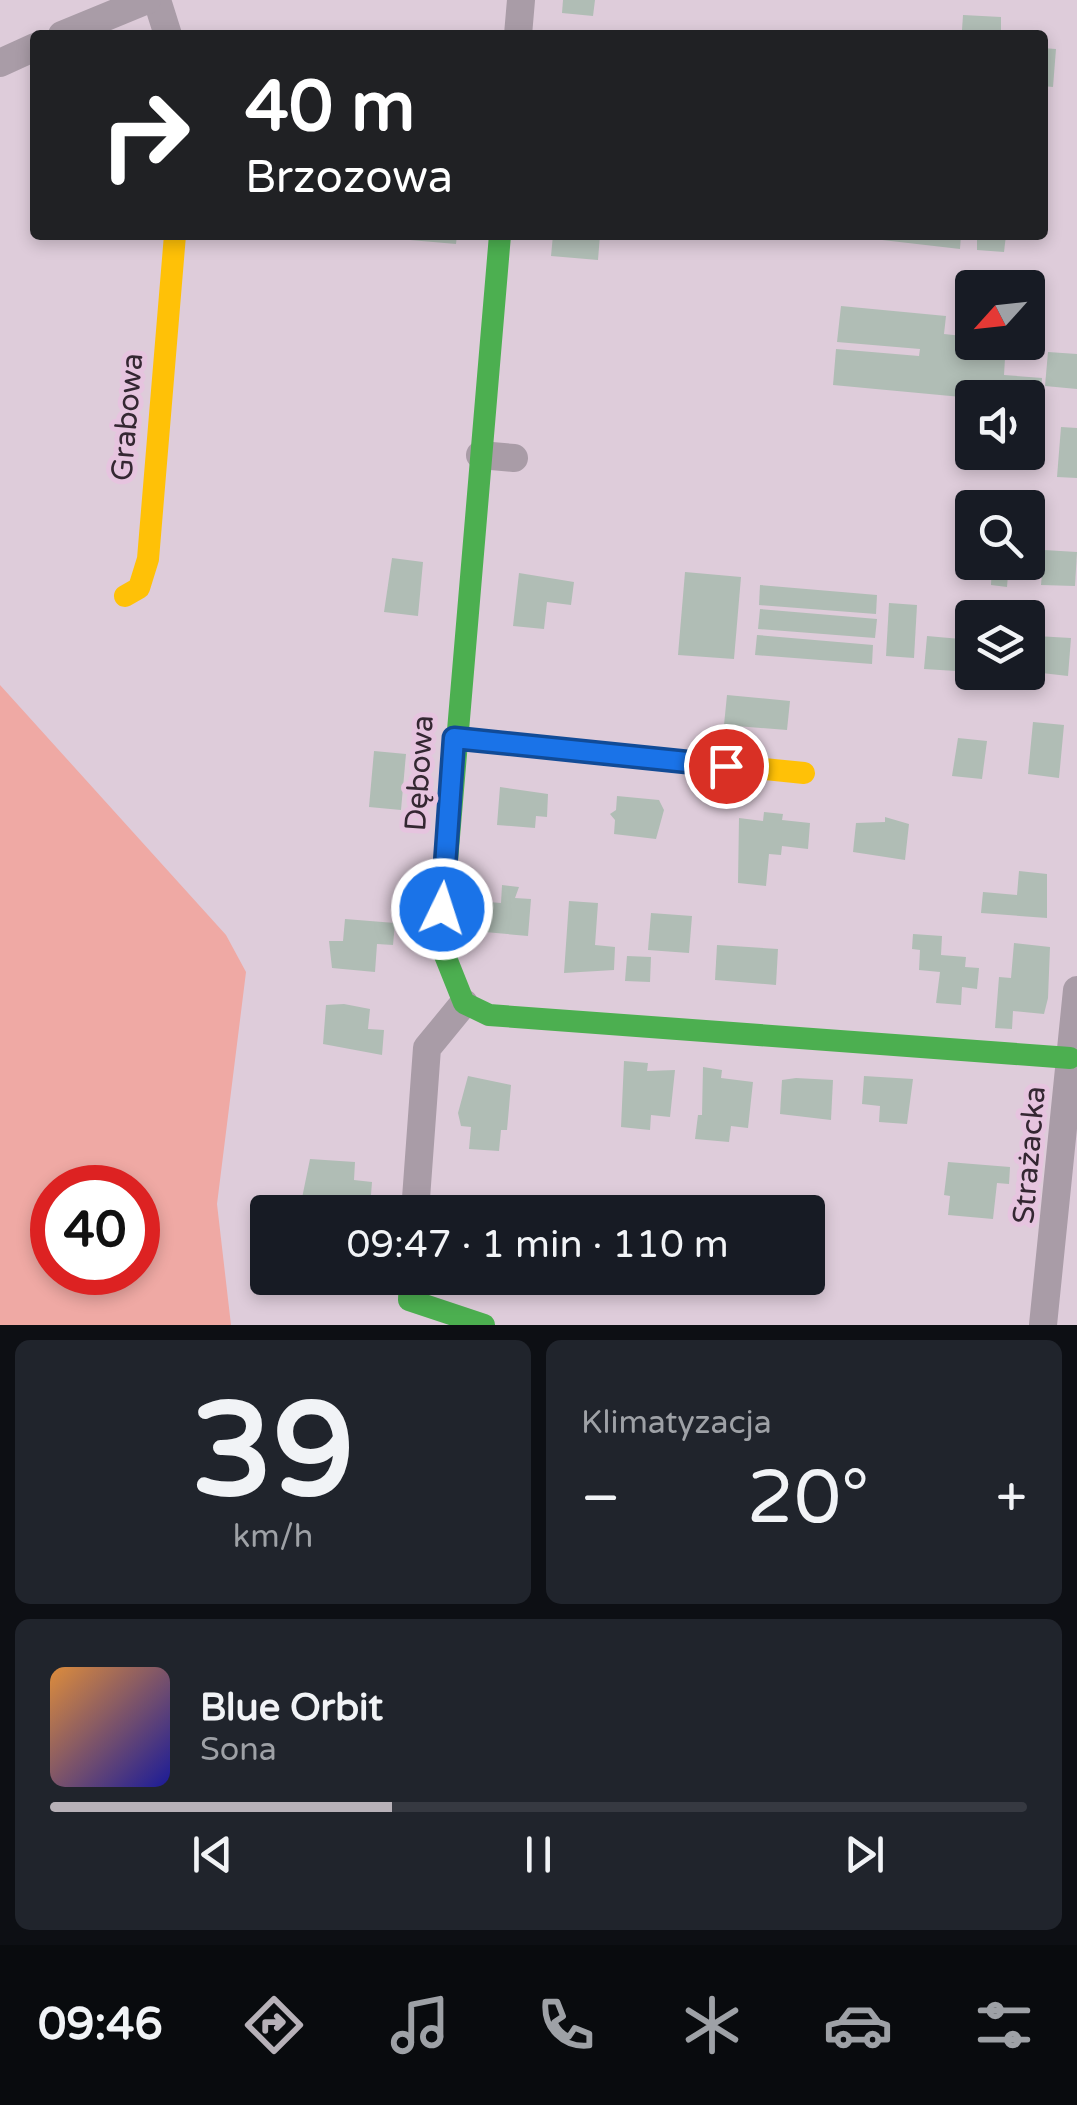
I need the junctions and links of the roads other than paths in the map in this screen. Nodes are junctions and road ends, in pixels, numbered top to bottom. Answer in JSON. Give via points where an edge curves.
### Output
{"nodes":[{"id":1,"x":146,"y":0,"type":"edge"},
{"id":2,"x":157,"y":0,"type":"edge"},
{"id":3,"x":521,"y":0,"type":"edge"},
{"id":4,"x":74,"y":30,"type":"edge"},
{"id":5,"x":166,"y":30,"type":"edge"},
{"id":6,"x":518,"y":30,"type":"edge"},
{"id":7,"x":30,"y":49,"type":"edge"},
{"id":8,"x":0,"y":63,"type":"edge"},
{"id":9,"x":175,"y":240,"type":"edge"},
{"id":10,"x":500,"y":240,"type":"edge"},
{"id":11,"x":480,"y":455,"type":"junction"},
{"id":12,"x":514,"y":458,"type":"dead end"},
{"id":13,"x":125,"y":596,"type":"dead end"},
{"id":14,"x":454,"y":738,"type":"junction"},
{"id":15,"x":804,"y":774,"type":"dead end"},
{"id":16,"x":1077,"y":990,"type":"edge"},
{"id":17,"x":464,"y":1004,"type":"junction"},
{"id":18,"x":1070,"y":1058,"type":"junction"},
{"id":19,"x":416,"y":1195,"type":"edge"},
{"id":20,"x":409,"y":1295,"type":"edge"},
{"id":21,"x":484,"y":1325,"type":"edge"},
{"id":22,"x":1043,"y":1325,"type":"edge"}],
"edges":[{"from":1,"to":4,"type":"street"},
{"from":2,"to":5,"type":"street"},
{"from":3,"to":6,"type":"street"},
{"from":7,"to":8,"type":"street"},
{"from":9,"to":13,"type":"street","name":"Grabowa","via":[[148,559],[139,588]]},
{"from":10,"to":11,"type":"street","name":"Dębowa"},
{"from":11,"to":12,"type":"street"},
{"from":11,"to":14,"type":"street","name":"Dębowa"},
{"from":14,"to":15,"type":"street"},
{"from":14,"to":17,"type":"street","name":"Dębowa","via":[[440,943]]},
{"from":16,"to":18,"type":"street","name":"Strażacka"},
{"from":17,"to":18,"type":"street","via":[[490,1015]]},
{"from":17,"to":19,"type":"street","via":[[427,1048]]},
{"from":18,"to":22,"type":"street","name":"Strażacka"},
{"from":20,"to":21,"type":"street"}]}
